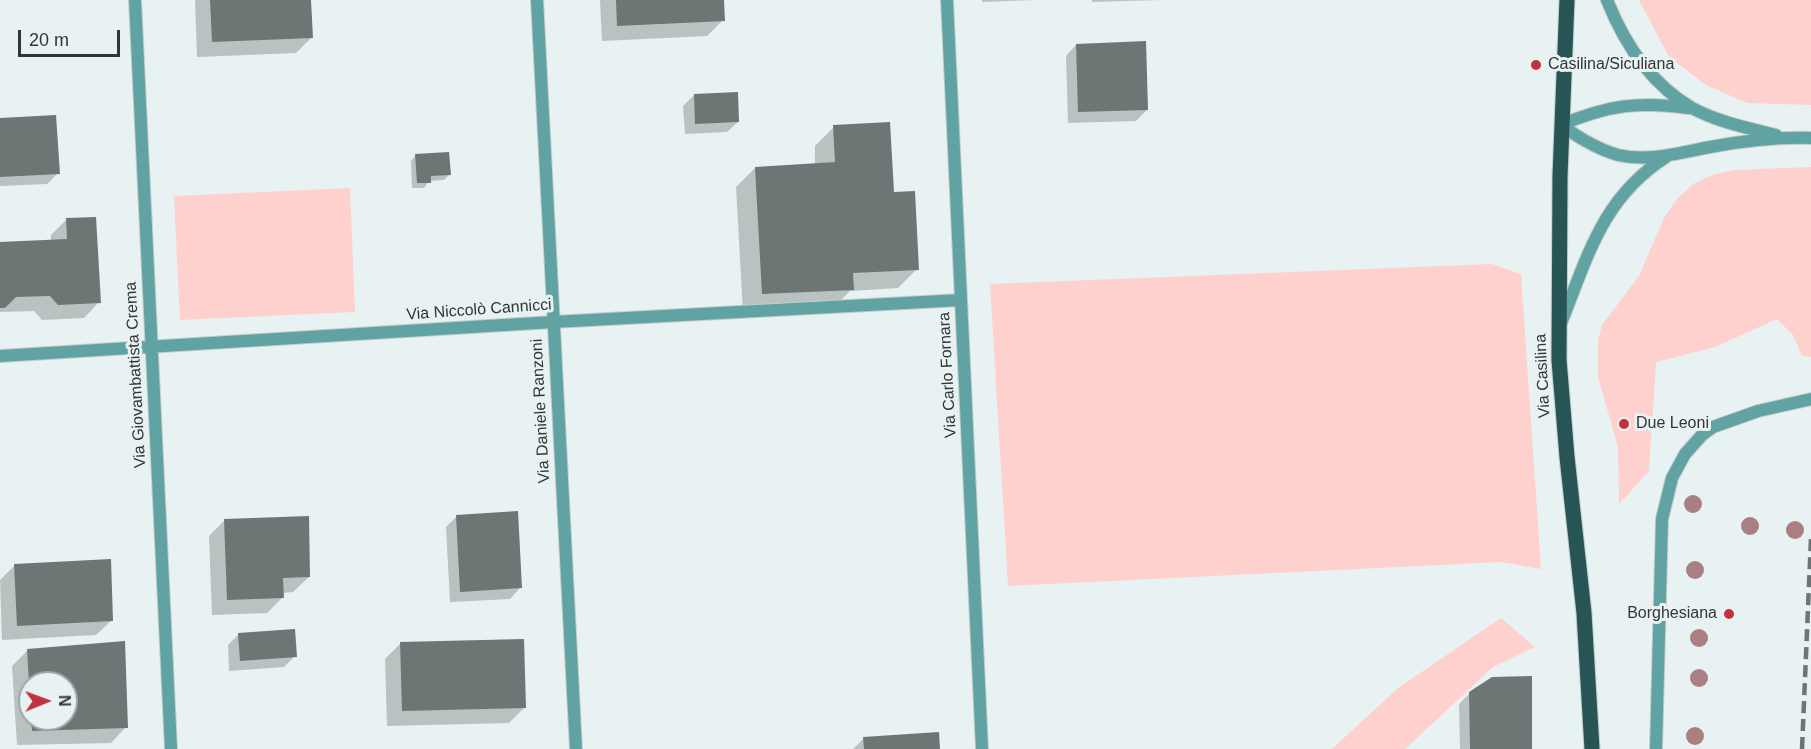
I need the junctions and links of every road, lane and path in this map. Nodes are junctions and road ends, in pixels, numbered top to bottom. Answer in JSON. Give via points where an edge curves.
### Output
{"nodes":[{"id":1,"x":135,"y":0,"type":"edge"},
{"id":2,"x":537,"y":0,"type":"edge"},
{"id":3,"x":947,"y":0,"type":"edge"},
{"id":4,"x":1567,"y":0,"type":"edge"},
{"id":5,"x":1607,"y":0,"type":"edge"},
{"id":6,"x":1694,"y":108,"type":"junction"},
{"id":7,"x":1561,"y":125,"type":"junction"},
{"id":8,"x":1783,"y":137,"type":"junction"},
{"id":9,"x":1811,"y":138,"type":"edge"},
{"id":10,"x":1668,"y":156,"type":"junction"},
{"id":11,"x":960,"y":300,"type":"junction"},
{"id":12,"x":553,"y":322,"type":"junction"},
{"id":13,"x":1558,"y":330,"type":"junction"},
{"id":14,"x":152,"y":348,"type":"junction"},
{"id":15,"x":0,"y":356,"type":"edge"},
{"id":16,"x":1811,"y":399,"type":"edge"},
{"id":17,"x":171,"y":749,"type":"edge"},
{"id":18,"x":576,"y":749,"type":"edge"},
{"id":19,"x":982,"y":749,"type":"edge"},
{"id":20,"x":1592,"y":749,"type":"edge"},
{"id":21,"x":1656,"y":749,"type":"edge"}],
"edges":[{"from":1,"to":14,"type":"street","name":"Via Giovambattista Crema"},
{"from":2,"to":12,"type":"street","name":"Via Daniele Ranzoni"},
{"from":3,"to":11,"type":"street","name":"Via Carlo Fornara"},
{"from":4,"to":7,"type":"main road","name":"Via Casilina"},
{"from":5,"to":6,"type":"street","via":[[1625,39],[1649,72]]},
{"from":6,"to":7,"type":"street","via":[[1624,106]]},
{"from":6,"to":8,"type":"street"},
{"from":7,"to":10,"type":"street","via":[[1588,144],[1620,155]]},
{"from":7,"to":13,"type":"main road","name":"Via Casilina"},
{"from":8,"to":9,"type":"street"},
{"from":8,"to":10,"type":"street"},
{"from":10,"to":13,"type":"street","via":[[1639,177],[1612,208]]},
{"from":11,"to":12,"type":"street","name":"Via Niccolò Cannicci"},
{"from":11,"to":19,"type":"street","name":"Via Carlo Fornara"},
{"from":12,"to":14,"type":"street","name":"Via Niccolò Cannicci"},
{"from":12,"to":18,"type":"street","name":"Via Daniele Ranzoni"},
{"from":13,"to":20,"type":"main road","name":"Via Casilina"},
{"from":14,"to":15,"type":"street","name":"Via Niccolò Cannicci"},
{"from":14,"to":17,"type":"street","name":"Via Giovambattista Crema"},
{"from":16,"to":21,"type":"street","via":[[1758,411],[1713,427],[1689,449],[1672,478],[1662,519]]}]}
